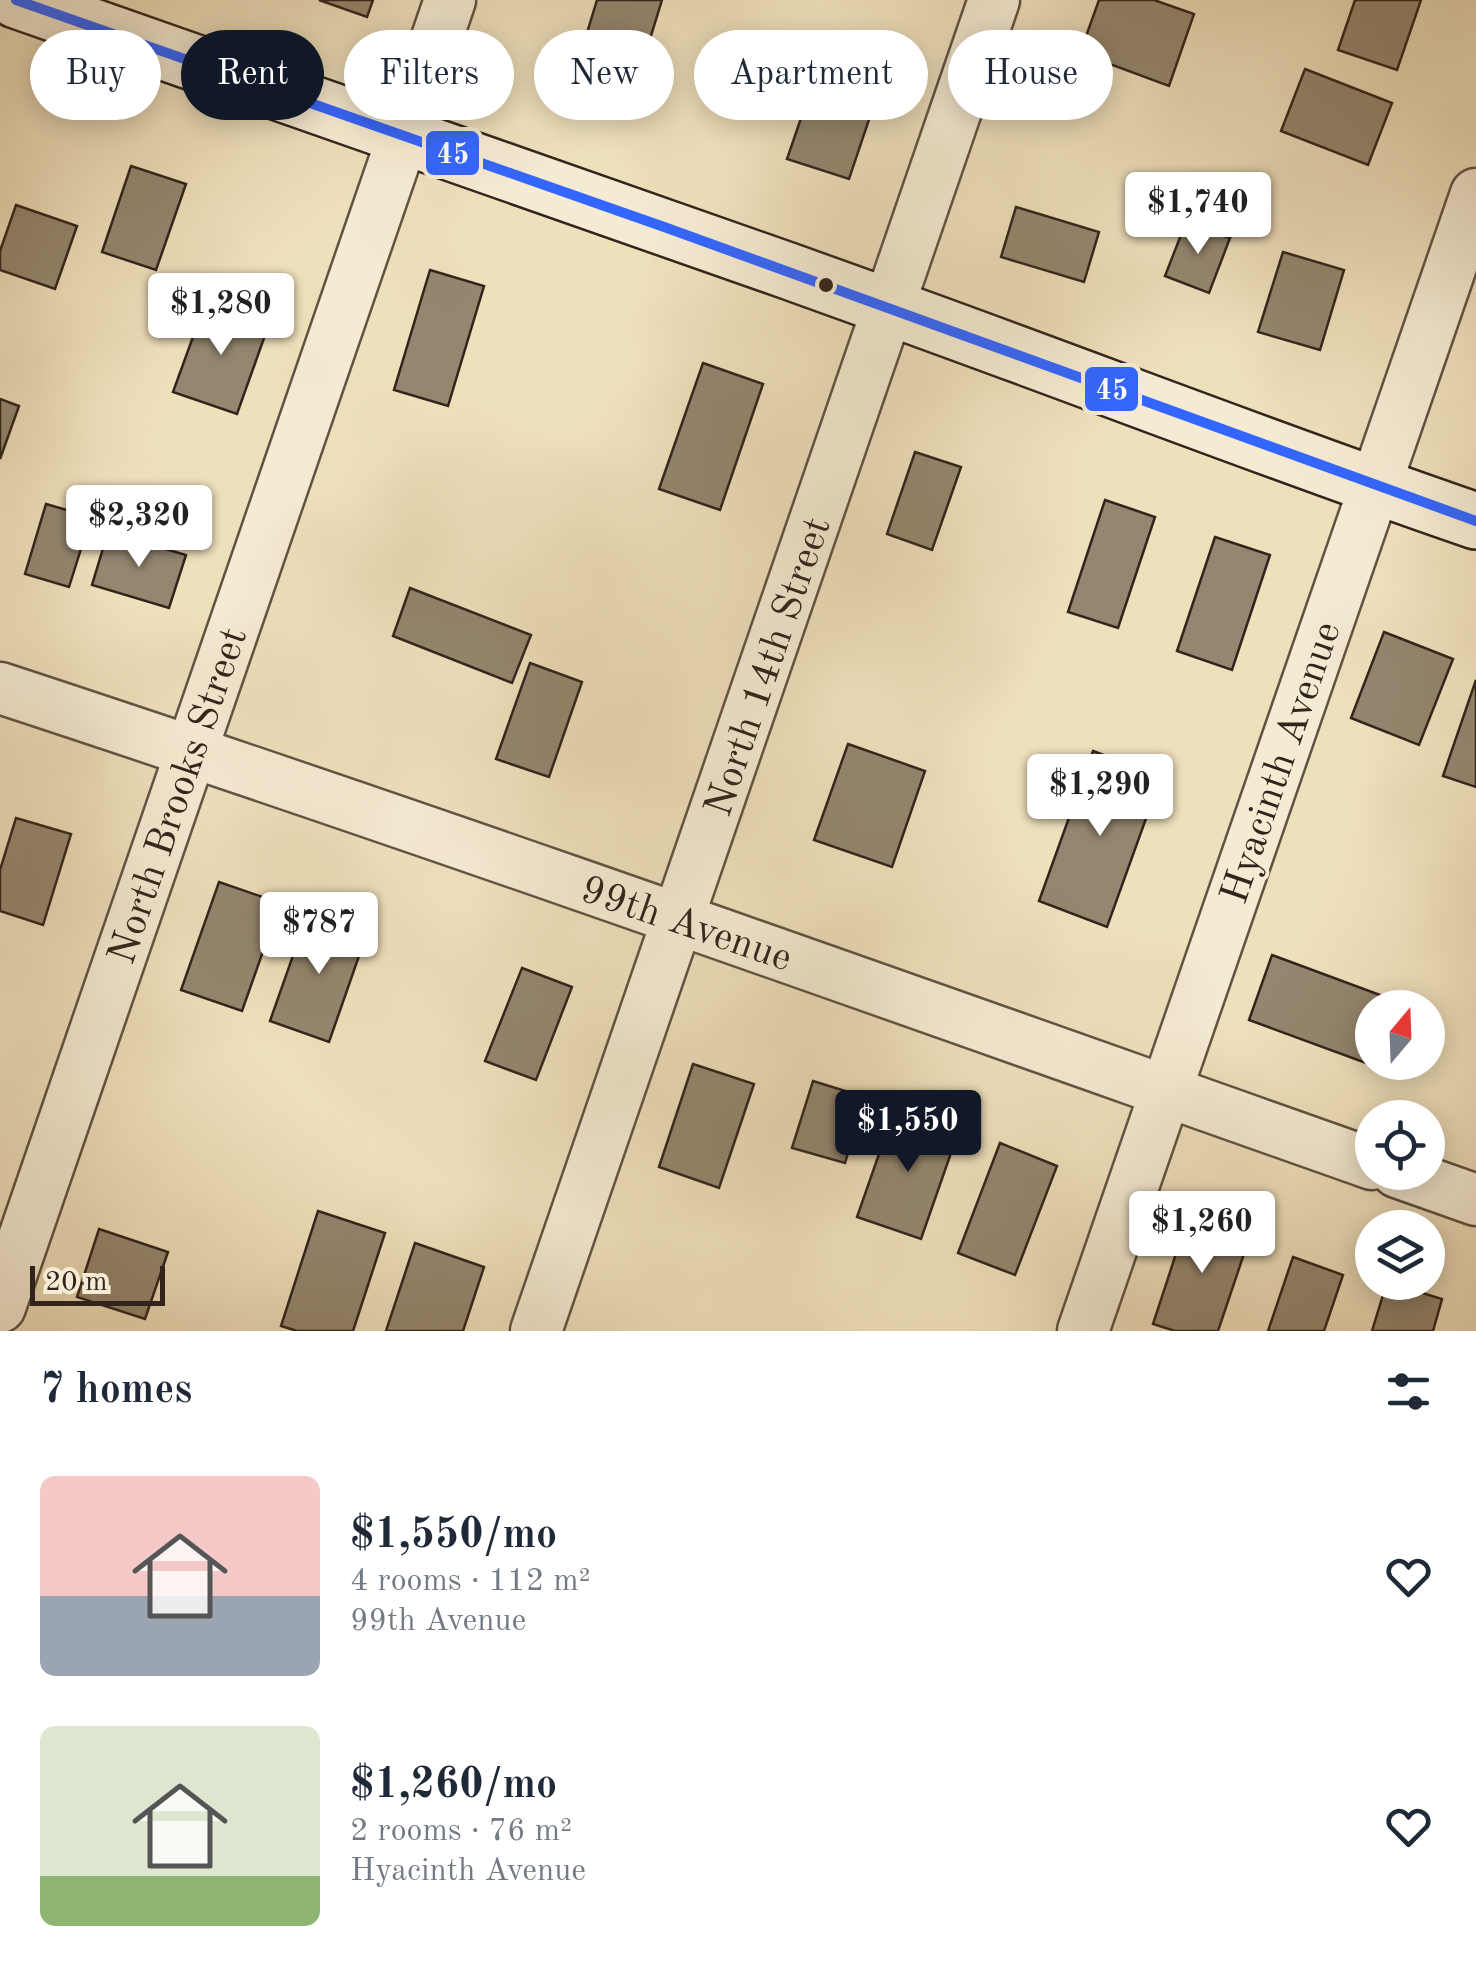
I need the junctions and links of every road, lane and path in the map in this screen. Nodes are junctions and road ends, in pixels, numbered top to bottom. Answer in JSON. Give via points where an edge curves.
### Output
{"nodes":[{"id":1,"x":16,"y":0,"type":"edge"},
{"id":2,"x":450,"y":0,"type":"edge"},
{"id":3,"x":994,"y":0,"type":"edge"},
{"id":4,"x":404,"y":134,"type":"junction"},
{"id":5,"x":1476,"y":194,"type":"edge"},
{"id":6,"x":887,"y":306,"type":"junction"},
{"id":7,"x":1374,"y":486,"type":"junction"},
{"id":8,"x":1476,"y":521,"type":"edge"},
{"id":9,"x":0,"y":688,"type":"edge"},
{"id":10,"x":191,"y":750,"type":"junction"},
{"id":11,"x":680,"y":919,"type":"junction"},
{"id":12,"x":1166,"y":1091,"type":"junction"},
{"id":13,"x":1355,"y":1158,"type":"edge"},
{"id":14,"x":1445,"y":1189,"type":"edge"},
{"id":15,"x":1476,"y":1200,"type":"edge"},
{"id":16,"x":0,"y":1306,"type":"edge"},
{"id":17,"x":536,"y":1331,"type":"edge"},
{"id":18,"x":1084,"y":1331,"type":"edge"}],
"edges":[{"from":1,"to":4,"type":"street"},
{"from":2,"to":4,"type":"street","name":"North Brooks Street"},
{"from":3,"to":6,"type":"street","name":"North 14th Street"},
{"from":4,"to":6,"type":"street"},
{"from":4,"to":10,"type":"street","name":"North Brooks Street"},
{"from":5,"to":7,"type":"street","name":"Hyacinth Avenue"},
{"from":6,"to":7,"type":"street"},
{"from":6,"to":11,"type":"street","name":"North 14th Street"},
{"from":7,"to":8,"type":"street"},
{"from":7,"to":12,"type":"street","name":"Hyacinth Avenue"},
{"from":9,"to":10,"type":"street","name":"99th Avenue"},
{"from":10,"to":11,"type":"street","name":"99th Avenue"},
{"from":10,"to":16,"type":"street","name":"North Brooks Street"},
{"from":11,"to":12,"type":"street","name":"99th Avenue"},
{"from":11,"to":17,"type":"street","name":"North 14th Street"},
{"from":12,"to":13,"type":"street","name":"99th Avenue"},
{"from":12,"to":18,"type":"street","name":"Hyacinth Avenue"},
{"from":14,"to":15,"type":"street"}]}
